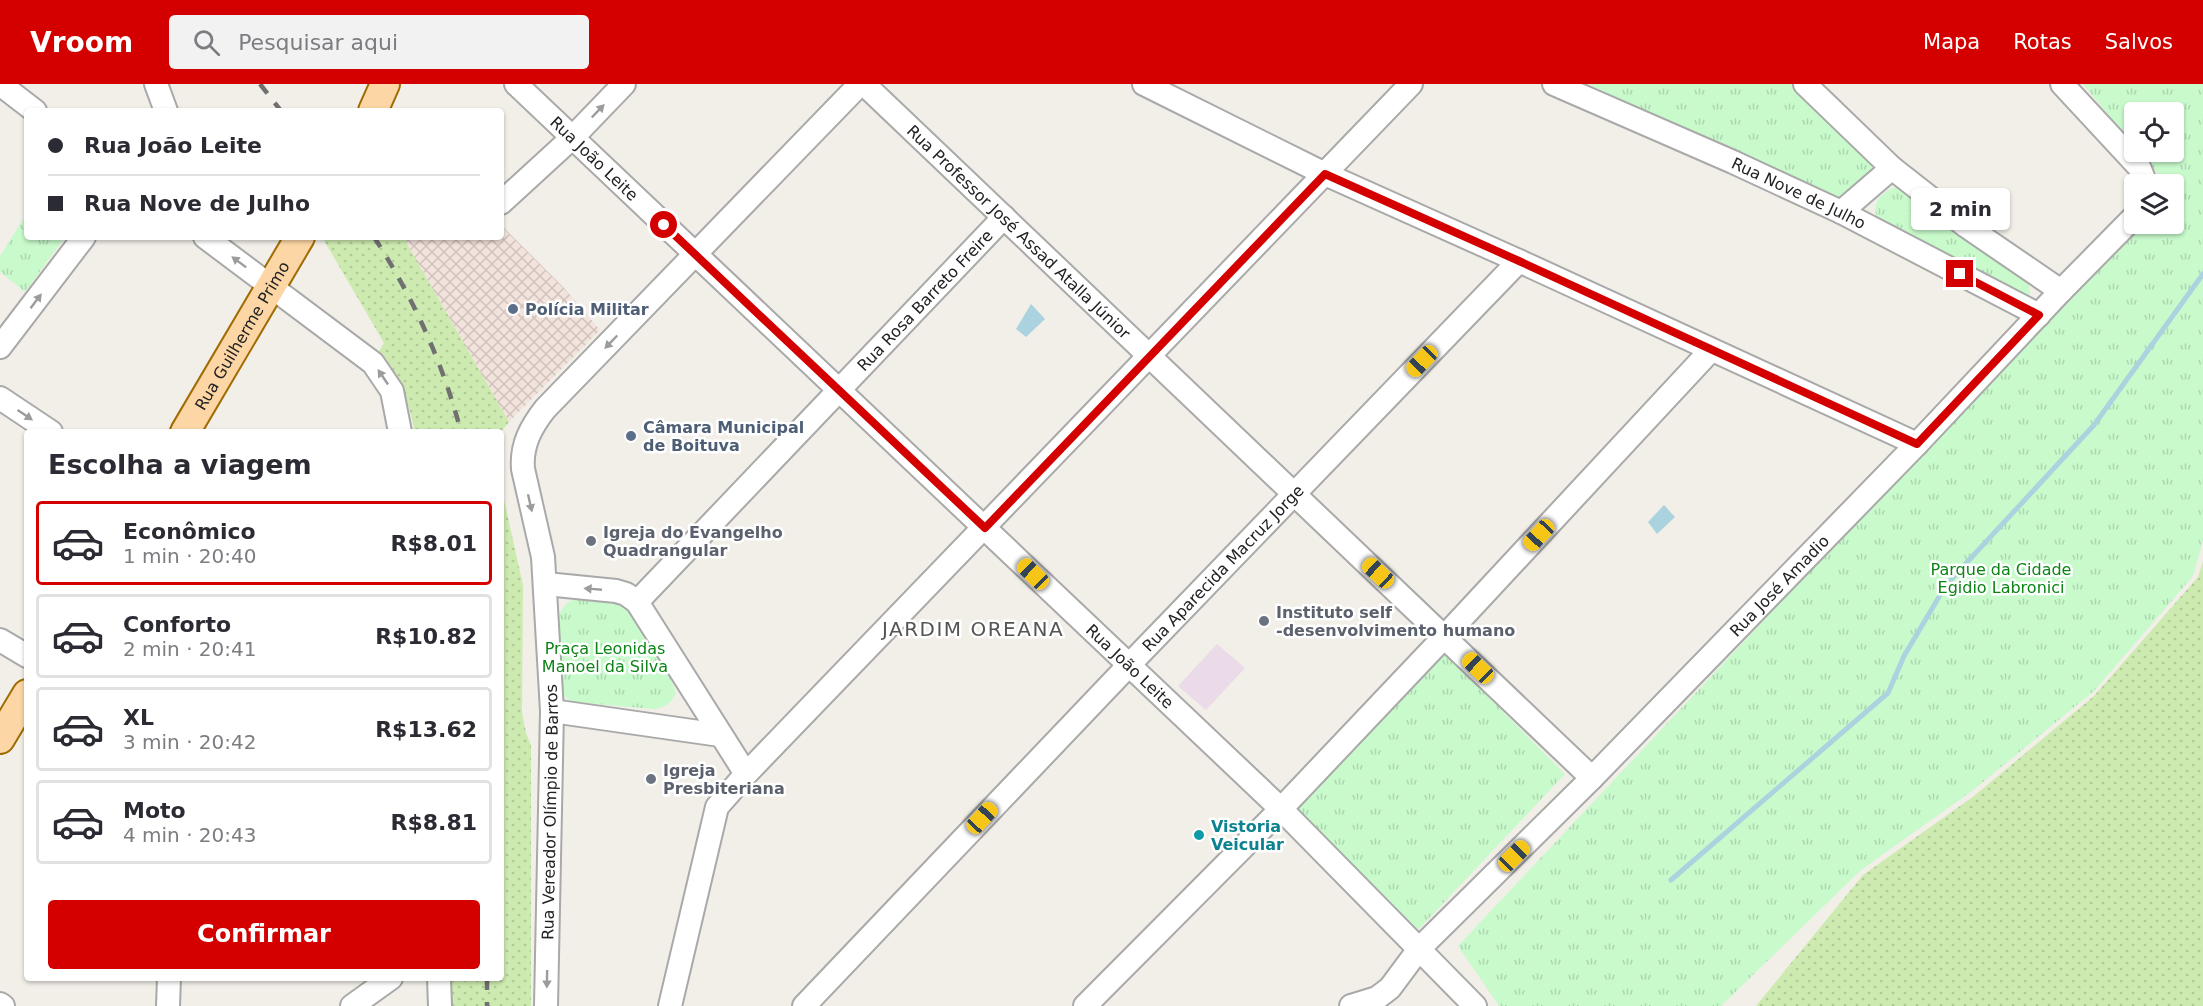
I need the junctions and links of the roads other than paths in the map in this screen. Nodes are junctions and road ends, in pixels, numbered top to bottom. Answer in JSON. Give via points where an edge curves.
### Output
{"nodes":[{"id":1,"x":0,"y":84,"type":"edge"},
{"id":2,"x":156,"y":84,"type":"edge"},
{"id":3,"x":398,"y":84,"type":"edge"},
{"id":4,"x":516,"y":84,"type":"edge"},
{"id":5,"x":624,"y":84,"type":"edge"},
{"id":6,"x":1144,"y":84,"type":"edge"},
{"id":7,"x":1411,"y":84,"type":"edge"},
{"id":8,"x":1554,"y":84,"type":"edge"},
{"id":9,"x":1805,"y":84,"type":"edge"},
{"id":10,"x":2062,"y":84,"type":"edge"},
{"id":11,"x":874,"y":87,"type":"edge"},
{"id":12,"x":378,"y":100,"type":"edge"},
{"id":13,"x":31,"y":108,"type":"edge"},
{"id":14,"x":165,"y":108,"type":"edge"},
{"id":15,"x":573,"y":137,"type":"junction"},
{"id":16,"x":1892,"y":168,"type":"junction"},
{"id":17,"x":1325,"y":174,"type":"junction"},
{"id":18,"x":2142,"y":174,"type":"edge"},
{"id":19,"x":504,"y":199,"type":"edge"},
{"id":20,"x":1841,"y":212,"type":"junction"},
{"id":21,"x":1004,"y":217,"type":"junction"},
{"id":22,"x":2124,"y":226,"type":"edge"},
{"id":23,"x":82,"y":240,"type":"edge"},
{"id":24,"x":209,"y":240,"type":"edge"},
{"id":25,"x":298,"y":240,"type":"edge"},
{"id":26,"x":695,"y":254,"type":"junction"},
{"id":27,"x":1519,"y":261,"type":"junction"},
{"id":28,"x":272,"y":287,"type":"junction"},
{"id":29,"x":2061,"y":291,"type":"junction"},
{"id":30,"x":2039,"y":315,"type":"junction"},
{"id":31,"x":0,"y":347,"type":"edge"},
{"id":32,"x":1711,"y":350,"type":"junction"},
{"id":33,"x":1150,"y":356,"type":"junction"},
{"id":34,"x":838,"y":390,"type":"junction"},
{"id":35,"x":0,"y":398,"type":"edge"},
{"id":36,"x":46,"y":429,"type":"edge"},
{"id":37,"x":186,"y":429,"type":"edge"},
{"id":38,"x":399,"y":429,"type":"edge"},
{"id":39,"x":1917,"y":444,"type":"junction"},
{"id":40,"x":1294,"y":493,"type":"junction"},
{"id":41,"x":985,"y":528,"type":"junction"},
{"id":42,"x":546,"y":584,"type":"junction"},
{"id":43,"x":637,"y":602,"type":"junction"},
{"id":44,"x":1445,"y":636,"type":"junction"},
{"id":45,"x":0,"y":640,"type":"edge"},
{"id":46,"x":24,"y":654,"type":"edge"},
{"id":47,"x":1129,"y":665,"type":"junction"},
{"id":48,"x":24,"y":699,"type":"edge"},
{"id":49,"x":552,"y":711,"type":"junction"},
{"id":50,"x":720,"y":735,"type":"junction"},
{"id":51,"x":0,"y":739,"type":"edge"},
{"id":52,"x":746,"y":774,"type":"junction"},
{"id":53,"x":1592,"y":778,"type":"junction"},
{"id":54,"x":1281,"y":809,"type":"junction"},
{"id":55,"x":1419,"y":949,"type":"junction"},
{"id":56,"x":169,"y":981,"type":"edge"},
{"id":57,"x":387,"y":981,"type":"edge"},
{"id":58,"x":439,"y":981,"type":"edge"},
{"id":59,"x":168,"y":1006,"type":"edge"},
{"id":60,"x":352,"y":1006,"type":"edge"},
{"id":61,"x":440,"y":1006,"type":"edge"},
{"id":62,"x":546,"y":1006,"type":"edge"},
{"id":63,"x":670,"y":1006,"type":"edge"},
{"id":64,"x":804,"y":1006,"type":"edge"},
{"id":65,"x":1086,"y":1006,"type":"edge"},
{"id":66,"x":1351,"y":1006,"type":"edge"},
{"id":67,"x":1475,"y":1006,"type":"edge"}],
"edges":[{"from":1,"to":13,"type":"street"},
{"from":2,"to":14,"type":"street"},
{"from":3,"to":12,"type":"street"},
{"from":4,"to":15,"type":"street","name":"Rua João Leite"},
{"from":15,"to":5,"type":"street","one_way":true},
{"from":6,"to":17,"type":"street"},
{"from":7,"to":17,"type":"street"},
{"from":8,"to":20,"type":"street","name":"Rua Nove de Julho"},
{"from":9,"to":16,"type":"street"},
{"from":10,"to":18,"type":"street"},
{"from":11,"to":21,"type":"street","name":"Rua Professor José Assad Atalla Júnior"},
{"from":11,"to":26,"type":"street","name":"Rua Vereador Olímpio de Barros"},
{"from":15,"to":19,"type":"street"},
{"from":15,"to":26,"type":"street","name":"Rua João Leite"},
{"from":16,"to":20,"type":"street"},
{"from":16,"to":29,"type":"street","via":[[1966,226]]},
{"from":17,"to":27,"type":"street"},
{"from":17,"to":33,"type":"street"},
{"from":20,"to":30,"type":"street","name":"Rua Nove de Julho"},
{"from":21,"to":33,"type":"street","name":"Rua Professor José Assad Atalla Júnior"},
{"from":21,"to":34,"type":"street","name":"Rua Rosa Barreto Freire"},
{"from":22,"to":29,"type":"street","name":"Rua José Amadio"},
{"from":31,"to":23,"type":"street","one_way":true},
{"from":28,"to":24,"type":"street","one_way":true},
{"from":25,"to":28,"type":"main road","name":"Rua Guilherme Primo"},
{"from":26,"to":34,"type":"street","name":"Rua João Leite"},
{"from":26,"to":42,"type":"street","name":"Rua Vereador Olímpio de Barros","one_way":true,"via":[[545,409],[530,432],[522,462]]},
{"from":27,"to":32,"type":"street"},
{"from":27,"to":40,"type":"street","name":"Rua Aparecida Macruz Jorge"},
{"from":28,"to":37,"type":"main road","name":"Rua Guilherme Primo"},
{"from":38,"to":28,"type":"street","one_way":true,"via":[[392,391],[373,363]]},
{"from":29,"to":30,"type":"street","name":"Rua José Amadio"},
{"from":30,"to":39,"type":"street","name":"Rua José Amadio"},
{"from":32,"to":39,"type":"street"},
{"from":32,"to":44,"type":"street"},
{"from":33,"to":40,"type":"street","name":"Rua Professor José Assad Atalla Júnior"},
{"from":33,"to":41,"type":"street"},
{"from":34,"to":41,"type":"street","name":"Rua João Leite"},
{"from":34,"to":43,"type":"street","name":"Rua Rosa Barreto Freire"},
{"from":35,"to":36,"type":"street","one_way":true},
{"from":39,"to":53,"type":"street","name":"Rua José Amadio"},
{"from":40,"to":44,"type":"street","name":"Rua Professor José Assad Atalla Júnior"},
{"from":40,"to":47,"type":"street","name":"Rua Aparecida Macruz Jorge"},
{"from":41,"to":47,"type":"street","name":"Rua João Leite"},
{"from":41,"to":52,"type":"street"},
{"from":43,"to":42,"type":"street","one_way":true,"via":[[616,591]]},
{"from":42,"to":49,"type":"street","name":"Rua Vereador Olímpio de Barros"},
{"from":43,"to":50,"type":"street"},
{"from":44,"to":53,"type":"street","name":"Rua Professor José Assad Atalla Júnior"},
{"from":44,"to":54,"type":"street"},
{"from":45,"to":46,"type":"street"},
{"from":47,"to":54,"type":"street","name":"Rua João Leite"},
{"from":47,"to":64,"type":"street","name":"Rua Aparecida Macruz Jorge"},
{"from":48,"to":51,"type":"main road"},
{"from":49,"to":50,"type":"street"},
{"from":49,"to":62,"type":"street","name":"Rua Vereador Olímpio de Barros","one_way":true},
{"from":50,"to":52,"type":"street"},
{"from":52,"to":63,"type":"street","via":[[717,807]]},
{"from":53,"to":55,"type":"street","name":"Rua José Amadio"},
{"from":54,"to":55,"type":"street","name":"Rua João Leite"},
{"from":54,"to":65,"type":"street"},
{"from":55,"to":66,"type":"street","name":"Rua José Amadio","via":[[1387,991]]},
{"from":55,"to":67,"type":"street","name":"Rua João Leite"},
{"from":56,"to":59,"type":"street"},
{"from":57,"to":60,"type":"street"},
{"from":58,"to":61,"type":"street"}]}
